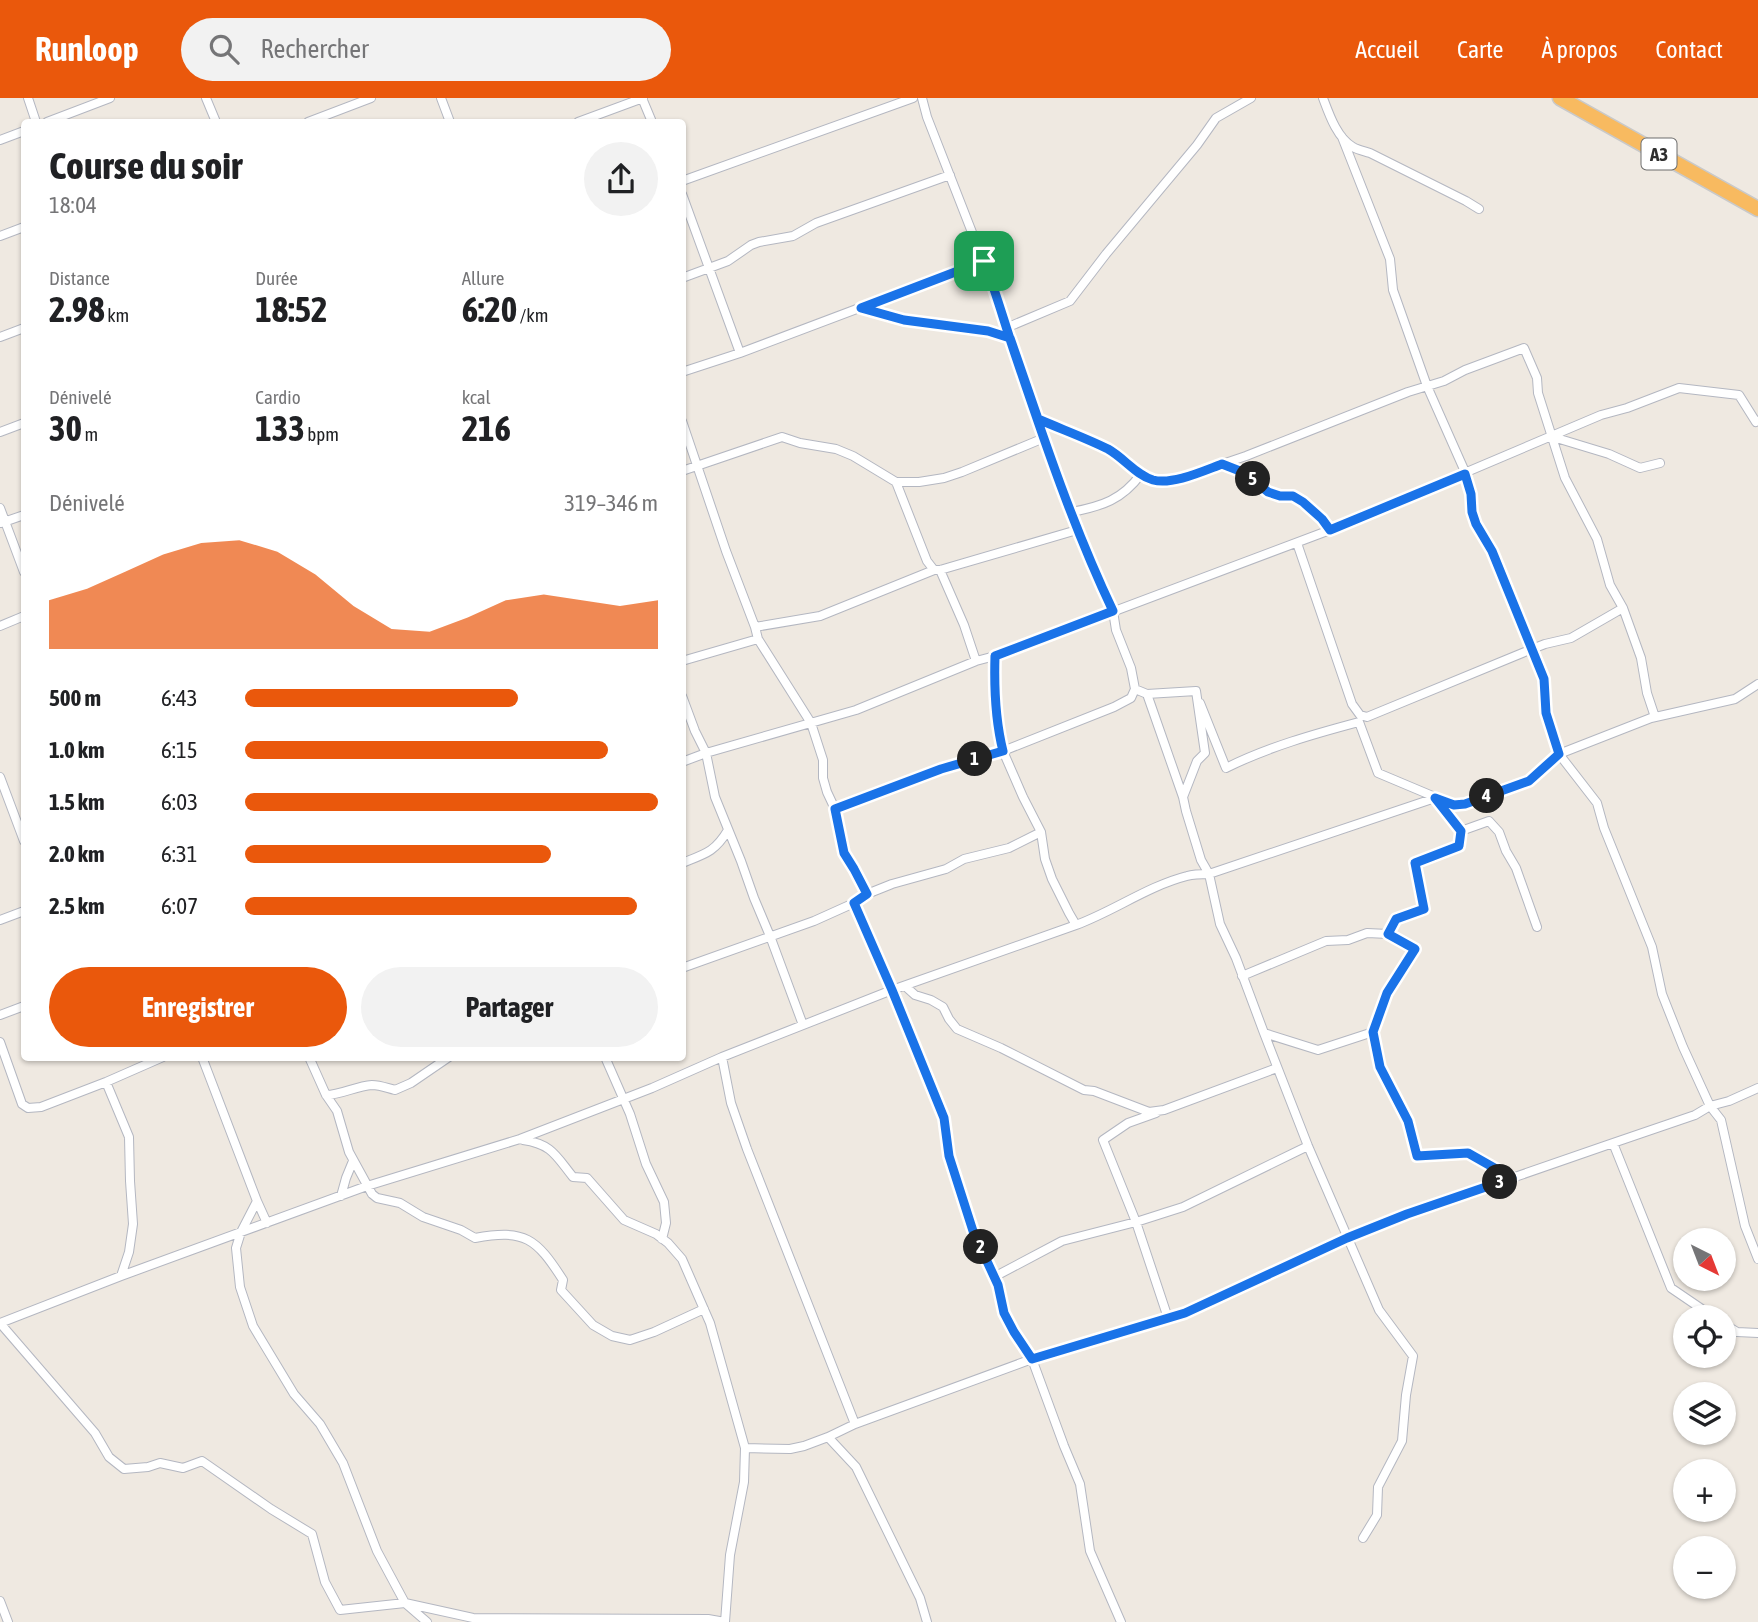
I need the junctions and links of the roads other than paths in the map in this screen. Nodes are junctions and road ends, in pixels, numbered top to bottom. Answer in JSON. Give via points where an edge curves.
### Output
{"nodes":[{"id":1,"x":28,"y":98,"type":"edge"},
{"id":2,"x":110,"y":98,"type":"edge"},
{"id":3,"x":206,"y":98,"type":"edge"},
{"id":4,"x":371,"y":98,"type":"edge"},
{"id":5,"x":441,"y":98,"type":"edge"},
{"id":6,"x":642,"y":98,"type":"edge"},
{"id":7,"x":913,"y":98,"type":"edge"},
{"id":8,"x":922,"y":98,"type":"edge"},
{"id":9,"x":1251,"y":98,"type":"edge"},
{"id":10,"x":1323,"y":98,"type":"edge"},
{"id":11,"x":1560,"y":98,"type":"edge"},
{"id":12,"x":35,"y":119,"type":"edge"},
{"id":13,"x":55,"y":119,"type":"edge"},
{"id":14,"x":215,"y":119,"type":"edge"},
{"id":15,"x":316,"y":119,"type":"edge"},
{"id":16,"x":449,"y":119,"type":"edge"},
{"id":17,"x":586,"y":119,"type":"edge"},
{"id":18,"x":651,"y":119,"type":"edge"},
{"id":19,"x":21,"y":132,"type":"edge"},
{"id":20,"x":1342,"y":137,"type":"junction"},
{"id":21,"x":0,"y":140,"type":"edge"},
{"id":22,"x":950,"y":175,"type":"junction"},
{"id":23,"x":686,"y":180,"type":"edge"},
{"id":24,"x":686,"y":205,"type":"edge"},
{"id":25,"x":1479,"y":209,"type":"dead end"},
{"id":26,"x":1758,"y":209,"type":"edge"},
{"id":27,"x":21,"y":228,"type":"edge"},
{"id":28,"x":0,"y":236,"type":"edge"},
{"id":29,"x":984,"y":261,"type":"junction"},
{"id":30,"x":709,"y":268,"type":"junction"},
{"id":31,"x":686,"y":277,"type":"edge"},
{"id":32,"x":861,"y":308,"type":"junction"},
{"id":33,"x":1006,"y":328,"type":"junction"},
{"id":34,"x":21,"y":329,"type":"edge"},
{"id":35,"x":0,"y":337,"type":"edge"},
{"id":36,"x":1010,"y":338,"type":"junction"},
{"id":37,"x":740,"y":353,"type":"junction"},
{"id":38,"x":686,"y":371,"type":"edge"},
{"id":39,"x":1427,"y":386,"type":"junction"},
{"id":40,"x":1038,"y":419,"type":"junction"},
{"id":41,"x":1758,"y":421,"type":"edge"},
{"id":42,"x":21,"y":424,"type":"edge"},
{"id":43,"x":0,"y":432,"type":"edge"},
{"id":44,"x":686,"y":433,"type":"edge"},
{"id":45,"x":1553,"y":437,"type":"junction"},
{"id":46,"x":1044,"y":438,"type":"junction"},
{"id":47,"x":1660,"y":463,"type":"dead end"},
{"id":48,"x":1222,"y":464,"type":"junction"},
{"id":49,"x":697,"y":465,"type":"junction"},
{"id":50,"x":686,"y":469,"type":"edge"},
{"id":51,"x":1141,"y":474,"type":"junction"},
{"id":52,"x":1465,"y":474,"type":"junction"},
{"id":53,"x":896,"y":482,"type":"junction"},
{"id":54,"x":0,"y":508,"type":"edge"},
{"id":55,"x":1072,"y":512,"type":"junction"},
{"id":56,"x":21,"y":516,"type":"edge"},
{"id":57,"x":2,"y":522,"type":"edge"},
{"id":58,"x":1077,"y":530,"type":"junction"},
{"id":59,"x":1330,"y":530,"type":"junction"},
{"id":60,"x":1297,"y":543,"type":"junction"},
{"id":61,"x":21,"y":565,"type":"edge"},
{"id":62,"x":937,"y":570,"type":"junction"},
{"id":63,"x":1623,"y":608,"type":"junction"},
{"id":64,"x":1113,"y":611,"type":"junction"},
{"id":65,"x":21,"y":617,"type":"edge"},
{"id":66,"x":0,"y":626,"type":"edge"},
{"id":67,"x":755,"y":627,"type":"junction"},
{"id":68,"x":758,"y":639,"type":"junction"},
{"id":69,"x":1532,"y":649,"type":"junction"},
{"id":70,"x":995,"y":656,"type":"junction"},
{"id":71,"x":686,"y":660,"type":"edge"},
{"id":72,"x":976,"y":661,"type":"junction"},
{"id":73,"x":1757,"y":687,"type":"edge"},
{"id":74,"x":1135,"y":689,"type":"junction"},
{"id":75,"x":1196,"y":691,"type":"junction"},
{"id":76,"x":1147,"y":694,"type":"junction"},
{"id":77,"x":686,"y":707,"type":"edge"},
{"id":78,"x":1655,"y":717,"type":"junction"},
{"id":79,"x":811,"y":723,"type":"junction"},
{"id":80,"x":1003,"y":751,"type":"junction"},
{"id":81,"x":706,"y":753,"type":"junction"},
{"id":82,"x":1559,"y":754,"type":"junction"},
{"id":83,"x":686,"y":760,"type":"edge"},
{"id":84,"x":0,"y":778,"type":"edge"},
{"id":85,"x":1183,"y":797,"type":"junction"},
{"id":86,"x":1435,"y":798,"type":"junction"},
{"id":87,"x":835,"y":809,"type":"junction"},
{"id":88,"x":20,"y":817,"type":"edge"},
{"id":89,"x":728,"y":830,"type":"junction"},
{"id":90,"x":1461,"y":831,"type":"junction"},
{"id":91,"x":1041,"y":832,"type":"junction"},
{"id":92,"x":686,"y":861,"type":"edge"},
{"id":93,"x":1209,"y":874,"type":"junction"},
{"id":94,"x":867,"y":894,"type":"junction"},
{"id":95,"x":854,"y":903,"type":"junction"},
{"id":96,"x":21,"y":912,"type":"edge"},
{"id":97,"x":0,"y":920,"type":"edge"},
{"id":98,"x":1076,"y":925,"type":"junction"},
{"id":99,"x":1537,"y":927,"type":"dead end"},
{"id":100,"x":1388,"y":934,"type":"junction"},
{"id":101,"x":770,"y":936,"type":"junction"},
{"id":102,"x":686,"y":967,"type":"edge"},
{"id":103,"x":1242,"y":976,"type":"junction"},
{"id":104,"x":905,"y":986,"type":"junction"},
{"id":105,"x":892,"y":990,"type":"junction"},
{"id":106,"x":21,"y":1007,"type":"edge"},
{"id":107,"x":0,"y":1015,"type":"edge"},
{"id":108,"x":803,"y":1025,"type":"junction"},
{"id":109,"x":1373,"y":1032,"type":"junction"},
{"id":110,"x":1264,"y":1033,"type":"junction"},
{"id":111,"x":0,"y":1042,"type":"edge"},
{"id":112,"x":722,"y":1057,"type":"junction"},
{"id":113,"x":154,"y":1061,"type":"edge"},
{"id":114,"x":204,"y":1061,"type":"edge"},
{"id":115,"x":311,"y":1061,"type":"edge"},
{"id":116,"x":443,"y":1061,"type":"edge"},
{"id":117,"x":607,"y":1061,"type":"edge"},
{"id":118,"x":1277,"y":1068,"type":"junction"},
{"id":119,"x":106,"y":1082,"type":"junction"},
{"id":120,"x":1758,"y":1088,"type":"edge"},
{"id":121,"x":326,"y":1095,"type":"junction"},
{"id":122,"x":622,"y":1098,"type":"junction"},
{"id":123,"x":1710,"y":1106,"type":"junction"},
{"id":124,"x":1164,"y":1110,"type":"junction"},
{"id":125,"x":520,"y":1139,"type":"junction"},
{"id":126,"x":1613,"y":1143,"type":"junction"},
{"id":127,"x":1308,"y":1146,"type":"junction"},
{"id":128,"x":353,"y":1161,"type":"junction"},
{"id":129,"x":1512,"y":1178,"type":"junction"},
{"id":130,"x":367,"y":1186,"type":"junction"},
{"id":131,"x":341,"y":1196,"type":"junction"},
{"id":132,"x":257,"y":1201,"type":"junction"},
{"id":133,"x":1136,"y":1222,"type":"junction"},
{"id":134,"x":267,"y":1223,"type":"junction"},
{"id":135,"x":241,"y":1232,"type":"junction"},
{"id":136,"x":662,"y":1238,"type":"junction"},
{"id":137,"x":1347,"y":1238,"type":"junction"},
{"id":138,"x":1758,"y":1259,"type":"edge"},
{"id":139,"x":121,"y":1276,"type":"junction"},
{"id":140,"x":994,"y":1277,"type":"junction"},
{"id":141,"x":1696,"y":1305,"type":"edge"},
{"id":142,"x":704,"y":1309,"type":"junction"},
{"id":143,"x":1168,"y":1318,"type":"junction"},
{"id":144,"x":0,"y":1323,"type":"edge"},
{"id":145,"x":1736,"y":1331,"type":"edge"},
{"id":146,"x":1758,"y":1333,"type":"edge"},
{"id":147,"x":1032,"y":1359,"type":"junction"},
{"id":148,"x":855,"y":1424,"type":"junction"},
{"id":149,"x":828,"y":1437,"type":"junction"},
{"id":150,"x":745,"y":1448,"type":"junction"},
{"id":151,"x":1363,"y":1538,"type":"dead end"},
{"id":152,"x":0,"y":1601,"type":"edge"},
{"id":153,"x":405,"y":1603,"type":"junction"},
{"id":154,"x":8,"y":1622,"type":"edge"},
{"id":155,"x":427,"y":1622,"type":"edge"},
{"id":156,"x":725,"y":1622,"type":"edge"},
{"id":157,"x":927,"y":1622,"type":"edge"},
{"id":158,"x":1121,"y":1622,"type":"edge"}],
"edges":[{"from":1,"to":12,"type":"street"},
{"from":2,"to":13,"type":"street"},
{"from":3,"to":14,"type":"street"},
{"from":4,"to":15,"type":"street"},
{"from":5,"to":16,"type":"street"},
{"from":6,"to":17,"type":"street"},
{"from":6,"to":18,"type":"street"},
{"from":7,"to":23,"type":"street"},
{"from":8,"to":22,"type":"street"},
{"from":9,"to":33,"type":"street","via":[[1216,118],[1070,301]]},
{"from":10,"to":20,"type":"street"},
{"from":11,"to":26,"type":"highway","number":"A3"},
{"from":19,"to":21,"type":"street"},
{"from":20,"to":25,"type":"street","via":[[1354,148]]},
{"from":20,"to":39,"type":"street","via":[[1390,258],[1393,290]]},
{"from":22,"to":29,"type":"street"},
{"from":22,"to":30,"type":"street","via":[[816,223],[793,236],[751,245]]},
{"from":24,"to":30,"type":"street"},
{"from":27,"to":28,"type":"street"},
{"from":29,"to":32,"type":"street"},
{"from":29,"to":33,"type":"street"},
{"from":30,"to":31,"type":"street"},
{"from":30,"to":37,"type":"street"},
{"from":32,"to":36,"type":"street"},
{"from":32,"to":37,"type":"street"},
{"from":33,"to":36,"type":"street"},
{"from":34,"to":35,"type":"street"},
{"from":36,"to":40,"type":"street"},
{"from":37,"to":38,"type":"street"},
{"from":39,"to":45,"type":"street","via":[[1524,348]]},
{"from":39,"to":48,"type":"street"},
{"from":39,"to":52,"type":"street"},
{"from":40,"to":46,"type":"street"},
{"from":40,"to":51,"type":"street","via":[[1107,449]]},
{"from":41,"to":45,"type":"street","via":[[1739,395],[1679,388]]},
{"from":42,"to":43,"type":"street"},
{"from":44,"to":49,"type":"street"},
{"from":45,"to":47,"type":"street","via":[[1640,468]]},
{"from":45,"to":52,"type":"street"},
{"from":45,"to":63,"type":"street","via":[[1565,478],[1597,540],[1610,585]]},
{"from":46,"to":53,"type":"street","via":[[944,478]]},
{"from":46,"to":55,"type":"street"},
{"from":48,"to":51,"type":"street","via":[[1169,480]]},
{"from":48,"to":59,"type":"street","via":[[1245,473],[1268,492],[1303,502]]},
{"from":49,"to":50,"type":"street"},
{"from":49,"to":53,"type":"street","via":[[782,437],[836,449]]},
{"from":49,"to":67,"type":"street"},
{"from":51,"to":55,"type":"street","via":[[1114,500]]},
{"from":52,"to":59,"type":"street"},
{"from":52,"to":69,"type":"street","via":[[1476,524],[1492,551]]},
{"from":53,"to":62,"type":"street","via":[[927,561]]},
{"from":54,"to":57,"type":"street"},
{"from":55,"to":58,"type":"street"},
{"from":56,"to":57,"type":"street"},
{"from":57,"to":61,"type":"street"},
{"from":58,"to":62,"type":"street"},
{"from":58,"to":64,"type":"street"},
{"from":59,"to":60,"type":"street"},
{"from":60,"to":64,"type":"street"},
{"from":60,"to":69,"type":"street","via":[[1352,704],[1360,715]]},
{"from":62,"to":67,"type":"street","via":[[820,616]]},
{"from":62,"to":72,"type":"street"},
{"from":63,"to":69,"type":"street","via":[[1572,638]]},
{"from":63,"to":78,"type":"street"},
{"from":64,"to":70,"type":"street"},
{"from":64,"to":74,"type":"street"},
{"from":65,"to":66,"type":"street"},
{"from":67,"to":68,"type":"street"},
{"from":68,"to":71,"type":"street"},
{"from":68,"to":79,"type":"street"},
{"from":69,"to":82,"type":"street","via":[[1544,679],[1546,713]]},
{"from":70,"to":72,"type":"street"},
{"from":70,"to":80,"type":"street","via":[[996,716]]},
{"from":72,"to":79,"type":"street","via":[[856,710]]},
{"from":73,"to":78,"type":"street","via":[[1734,699]]},
{"from":74,"to":76,"type":"street"},
{"from":74,"to":80,"type":"street","via":[[1130,698],[1114,707]]},
{"from":75,"to":76,"type":"street"},
{"from":75,"to":85,"type":"street","via":[[1205,753],[1197,761]]},
{"from":75,"to":86,"type":"street","via":[[1226,768],[1299,738],[1359,722],[1378,773]]},
{"from":76,"to":85,"type":"street"},
{"from":77,"to":81,"type":"street"},
{"from":78,"to":82,"type":"street"},
{"from":79,"to":81,"type":"street"},
{"from":79,"to":87,"type":"street"},
{"from":80,"to":87,"type":"street"},
{"from":80,"to":91,"type":"street"},
{"from":81,"to":83,"type":"street"},
{"from":81,"to":89,"type":"street"},
{"from":82,"to":86,"type":"street","via":[[1529,781],[1465,804]]},
{"from":82,"to":123,"type":"street","via":[[1597,803],[1652,947],[1683,1048]]},
{"from":84,"to":88,"type":"street"},
{"from":85,"to":93,"type":"street"},
{"from":86,"to":90,"type":"street"},
{"from":86,"to":93,"type":"street"},
{"from":87,"to":94,"type":"street","via":[[844,853]]},
{"from":89,"to":92,"type":"street","via":[[714,848]]},
{"from":89,"to":101,"type":"street"},
{"from":90,"to":99,"type":"street","via":[[1489,821],[1499,832]]},
{"from":90,"to":100,"type":"street","via":[[1459,846],[1415,863],[1424,909],[1396,919]]},
{"from":91,"to":94,"type":"street","via":[[1009,848]]},
{"from":91,"to":98,"type":"street","via":[[1052,879]]},
{"from":93,"to":98,"type":"street","via":[[1160,886]]},
{"from":93,"to":103,"type":"street","via":[[1220,924]]},
{"from":94,"to":95,"type":"street"},
{"from":95,"to":101,"type":"street"},
{"from":95,"to":105,"type":"street"},
{"from":96,"to":97,"type":"street"},
{"from":98,"to":104,"type":"street"},
{"from":100,"to":103,"type":"street","via":[[1326,941]]},
{"from":100,"to":109,"type":"street","via":[[1415,949],[1387,993]]},
{"from":101,"to":102,"type":"street"},
{"from":101,"to":108,"type":"street"},
{"from":103,"to":110,"type":"street"},
{"from":104,"to":105,"type":"street"},
{"from":104,"to":124,"type":"street","via":[[943,1007],[957,1029],[1084,1090],[1149,1112]]},
{"from":105,"to":108,"type":"street"},
{"from":105,"to":140,"type":"street","via":[[944,1118],[949,1156],[973,1231]]},
{"from":106,"to":107,"type":"street"},
{"from":108,"to":112,"type":"street"},
{"from":109,"to":110,"type":"street","via":[[1318,1050]]},
{"from":109,"to":129,"type":"street","via":[[1380,1067],[1408,1121],[1417,1156],[1468,1153]]},
{"from":110,"to":118,"type":"street"},
{"from":111,"to":119,"type":"street","via":[[22,1104],[28,1108]]},
{"from":112,"to":122,"type":"street"},
{"from":112,"to":148,"type":"street","via":[[747,1149]]},
{"from":113,"to":119,"type":"street"},
{"from":114,"to":132,"type":"street"},
{"from":115,"to":121,"type":"street"},
{"from":116,"to":121,"type":"street","via":[[395,1090],[377,1085]]},
{"from":117,"to":122,"type":"street"},
{"from":118,"to":124,"type":"street"},
{"from":118,"to":127,"type":"street"},
{"from":119,"to":139,"type":"street","via":[[129,1137],[133,1224]]},
{"from":120,"to":123,"type":"street"},
{"from":121,"to":128,"type":"street","via":[[337,1111]]},
{"from":122,"to":125,"type":"street"},
{"from":122,"to":136,"type":"street","via":[[664,1202]]},
{"from":123,"to":126,"type":"street"},
{"from":123,"to":138,"type":"street","via":[[1721,1120],[1745,1226]]},
{"from":124,"to":133,"type":"street","via":[[1128,1123],[1103,1140]]},
{"from":125,"to":130,"type":"street"},
{"from":125,"to":136,"type":"street","via":[[539,1143],[554,1153],[573,1177],[587,1178],[624,1220]]},
{"from":126,"to":129,"type":"street"},
{"from":126,"to":141,"type":"street","via":[[1671,1288]]},
{"from":127,"to":133,"type":"street","via":[[1183,1207]]},
{"from":127,"to":137,"type":"street"},
{"from":128,"to":130,"type":"street"},
{"from":128,"to":131,"type":"street"},
{"from":129,"to":137,"type":"street"},
{"from":130,"to":131,"type":"street"},
{"from":130,"to":142,"type":"street","via":[[377,1198],[400,1203],[474,1238],[500,1234],[529,1240],[563,1280],[561,1290],[593,1325],[612,1336],[630,1340]]},
{"from":131,"to":134,"type":"street"},
{"from":132,"to":134,"type":"street"},
{"from":132,"to":135,"type":"street"},
{"from":133,"to":140,"type":"street","via":[[1062,1241]]},
{"from":133,"to":143,"type":"street"},
{"from":134,"to":135,"type":"street"},
{"from":135,"to":139,"type":"street"},
{"from":135,"to":153,"type":"street","via":[[236,1248],[240,1287],[253,1326],[342,1463],[377,1551]]},
{"from":136,"to":142,"type":"street","via":[[682,1259]]},
{"from":137,"to":143,"type":"street"},
{"from":137,"to":151,"type":"street","via":[[1379,1310],[1413,1356],[1402,1441],[1378,1487],[1377,1515]]},
{"from":139,"to":144,"type":"street"},
{"from":140,"to":147,"type":"street","via":[[1004,1313]]},
{"from":142,"to":150,"type":"street"},
{"from":143,"to":147,"type":"street"},
{"from":144,"to":153,"type":"street","via":[[89,1425],[109,1457],[124,1469],[160,1463],[183,1468],[202,1461],[312,1534],[325,1582],[340,1610]]},
{"from":145,"to":146,"type":"street"},
{"from":147,"to":148,"type":"street"},
{"from":147,"to":158,"type":"street","via":[[1080,1484],[1090,1551]]},
{"from":148,"to":149,"type":"street"},
{"from":149,"to":150,"type":"street","via":[[790,1449]]},
{"from":149,"to":157,"type":"street","via":[[856,1467],[920,1598]]},
{"from":150,"to":156,"type":"street"},
{"from":152,"to":154,"type":"street"},
{"from":153,"to":155,"type":"street"},
{"from":153,"to":156,"type":"street","via":[[473,1618]]}]}
